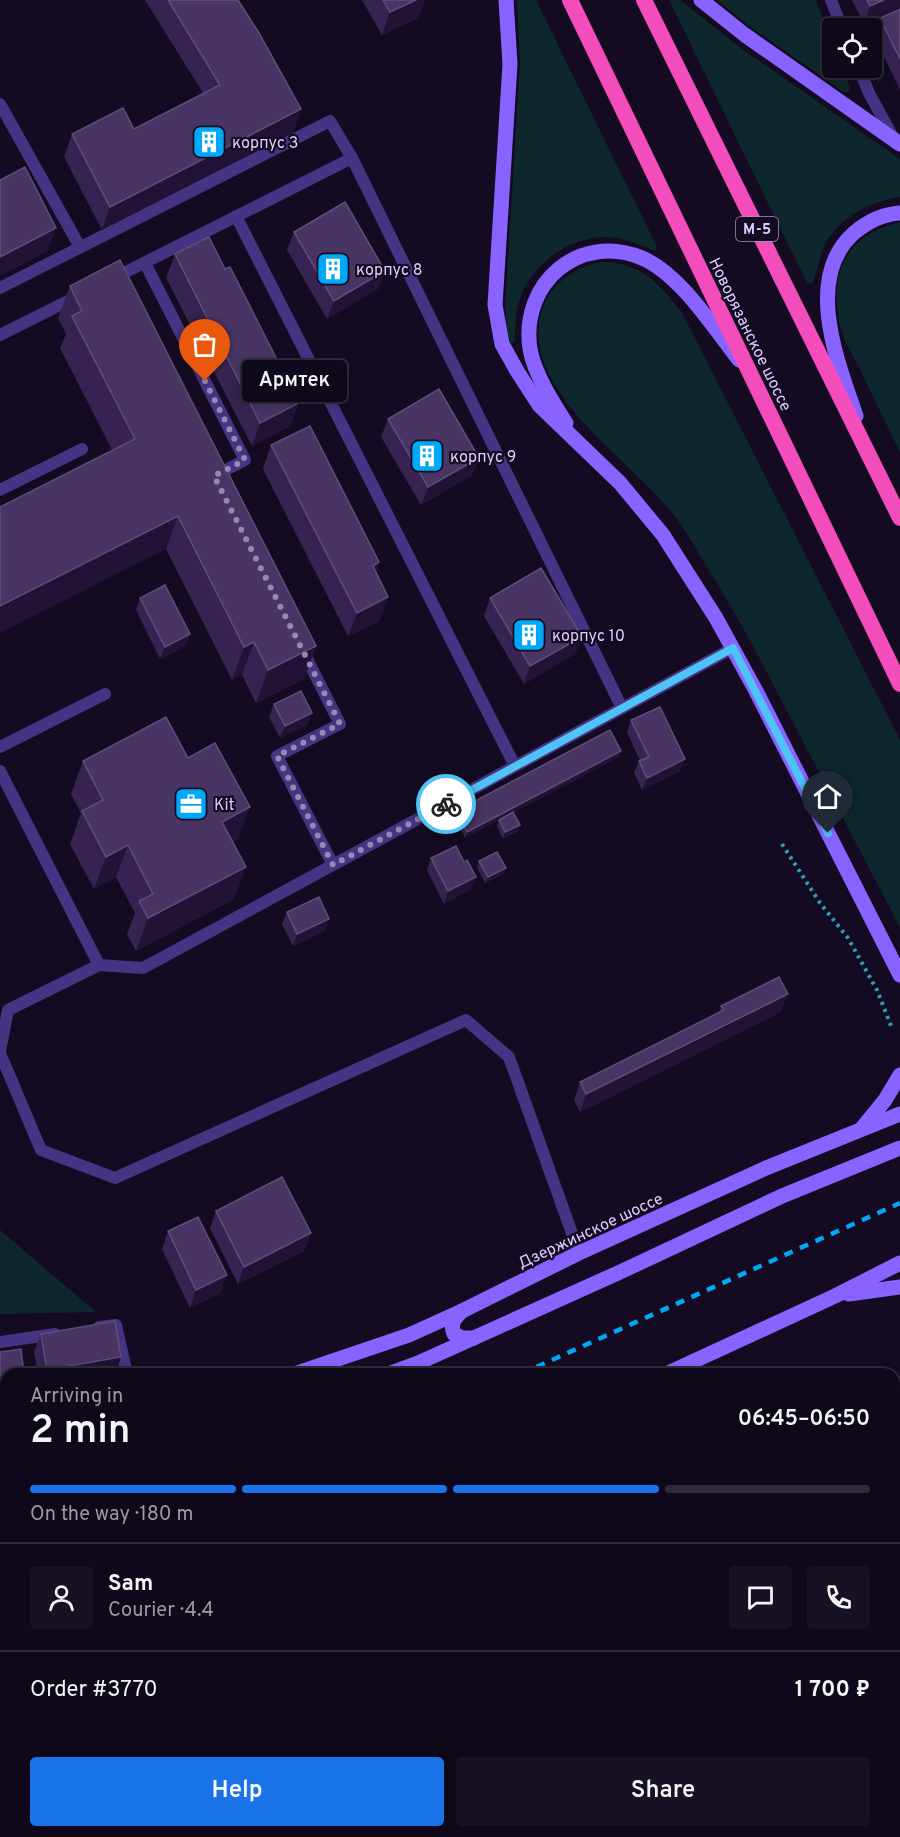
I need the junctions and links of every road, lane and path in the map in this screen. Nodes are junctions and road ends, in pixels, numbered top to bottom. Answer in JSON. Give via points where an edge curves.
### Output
{"nodes":[{"id":1,"x":506,"y":0,"type":"edge"},
{"id":2,"x":570,"y":0,"type":"edge"},
{"id":3,"x":644,"y":0,"type":"edge"},
{"id":4,"x":701,"y":0,"type":"edge"},
{"id":5,"x":831,"y":0,"type":"edge"},
{"id":6,"x":838,"y":18,"type":"edge"},
{"id":7,"x":863,"y":78,"type":"edge"},
{"id":8,"x":0,"y":104,"type":"edge"},
{"id":9,"x":897,"y":142,"type":"edge"},
{"id":10,"x":352,"y":158,"type":"junction"},
{"id":11,"x":900,"y":213,"type":"edge"},
{"id":12,"x":236,"y":216,"type":"junction"},
{"id":13,"x":80,"y":247,"type":"junction"},
{"id":14,"x":145,"y":263,"type":"junction"},
{"id":15,"x":0,"y":288,"type":"edge"},
{"id":16,"x":0,"y":336,"type":"edge"},
{"id":17,"x":754,"y":380,"type":"junction"},
{"id":18,"x":578,"y":444,"type":"junction"},
{"id":19,"x":82,"y":448,"type":"dead end"},
{"id":20,"x":870,"y":459,"type":"junction"},
{"id":21,"x":214,"y":476,"type":"edge"},
{"id":22,"x":0,"y":490,"type":"edge"},
{"id":23,"x":900,"y":518,"type":"edge"},
{"id":24,"x":298,"y":641,"type":"edge"},
{"id":25,"x":733,"y":648,"type":"junction"},
{"id":26,"x":900,"y":684,"type":"edge"},
{"id":27,"x":105,"y":694,"type":"dead end"},
{"id":28,"x":622,"y":708,"type":"junction"},
{"id":29,"x":0,"y":747,"type":"edge"},
{"id":30,"x":515,"y":766,"type":"junction"},
{"id":31,"x":0,"y":771,"type":"edge"},
{"id":32,"x":783,"y":844,"type":"dead end"},
{"id":33,"x":333,"y":865,"type":"junction"},
{"id":34,"x":99,"y":965,"type":"junction"},
{"id":35,"x":900,"y":975,"type":"edge"},
{"id":36,"x":891,"y":1026,"type":"dead end"},
{"id":37,"x":0,"y":1052,"type":"edge"},
{"id":38,"x":900,"y":1075,"type":"edge"},
{"id":39,"x":900,"y":1113,"type":"edge"},
{"id":40,"x":861,"y":1130,"type":"junction"},
{"id":41,"x":900,"y":1148,"type":"edge"},
{"id":42,"x":579,"y":1253,"type":"junction"},
{"id":43,"x":900,"y":1263,"type":"edge"},
{"id":44,"x":900,"y":1287,"type":"edge"},
{"id":45,"x":835,"y":1296,"type":"junction"},
{"id":46,"x":462,"y":1311,"type":"junction"},
{"id":47,"x":474,"y":1338,"type":"junction"},
{"id":48,"x":0,"y":1342,"type":"edge"},
{"id":49,"x":126,"y":1368,"type":"edge"},
{"id":50,"x":312,"y":1368,"type":"edge"},
{"id":51,"x":402,"y":1368,"type":"edge"},
{"id":52,"x":679,"y":1368,"type":"edge"}],
"edges":[{"from":1,"to":18,"type":"main road","via":[[510,64],[495,305],[502,344],[517,371],[539,405]]},
{"from":2,"to":17,"type":"highway","name":"Новорязанское шоссе"},
{"from":3,"to":20,"type":"highway","number":"М-5"},
{"from":4,"to":9,"type":"main road"},
{"from":5,"to":6,"type":"lane"},
{"from":7,"to":9,"type":"lane"},
{"from":8,"to":13,"type":"lane"},
{"from":10,"to":12,"type":"lane"},
{"from":10,"to":13,"type":"lane","via":[[330,121]]},
{"from":10,"to":28,"type":"lane"},
{"from":11,"to":20,"type":"main road","number":"М-5","via":[[874,220],[847,240],[836,256],[827,298],[838,362]]},
{"from":12,"to":14,"type":"lane"},
{"from":12,"to":30,"type":"lane"},
{"from":13,"to":15,"type":"lane"},
{"from":14,"to":16,"type":"lane"},
{"from":14,"to":21,"type":"lane","via":[[245,460]]},
{"from":17,"to":18,"type":"main road","via":[[695,303],[669,276],[644,259],[620,252],[597,251],[576,257],[559,268],[536,300],[530,321],[530,350],[544,386]]},
{"from":17,"to":26,"type":"highway","name":"Новорязанское шоссе"},
{"from":18,"to":25,"type":"main road","via":[[620,483],[663,535]]},
{"from":19,"to":22,"type":"lane"},
{"from":20,"to":23,"type":"highway","number":"М-5"},
{"from":24,"to":33,"type":"lane","via":[[340,724],[277,756]]},
{"from":25,"to":28,"type":"lane"},
{"from":25,"to":35,"type":"main road"},
{"from":27,"to":29,"type":"lane"},
{"from":28,"to":30,"type":"lane"},
{"from":30,"to":33,"type":"lane"},
{"from":31,"to":34,"type":"lane"},
{"from":32,"to":36,"type":"path","via":[[820,903],[848,938],[877,990]]},
{"from":33,"to":34,"type":"lane","via":[[143,968]]},
{"from":34,"to":37,"type":"lane","via":[[8,1010]]},
{"from":37,"to":42,"type":"lane","via":[[41,1150],[115,1178],[466,1020],[509,1057]]},
{"from":38,"to":40,"type":"main road"},
{"from":39,"to":40,"type":"main road","name":"Дзержинское шоссе"},
{"from":40,"to":42,"type":"main road","name":"Дзержинское шоссе","via":[[766,1168]]},
{"from":41,"to":47,"type":"main road","via":[[782,1196]]},
{"from":42,"to":46,"type":"main road","name":"Дзержинское шоссе"},
{"from":43,"to":45,"type":"main road"},
{"from":44,"to":45,"type":"main road"},
{"from":45,"to":52,"type":"main road"},
{"from":46,"to":47,"type":"main road","via":[[451,1327],[454,1334]]},
{"from":46,"to":50,"type":"main road","name":"Дзержинское шоссе","via":[[409,1335]]},
{"from":47,"to":51,"type":"main road"},
{"from":48,"to":49,"type":"lane","via":[[116,1325]]}]}
